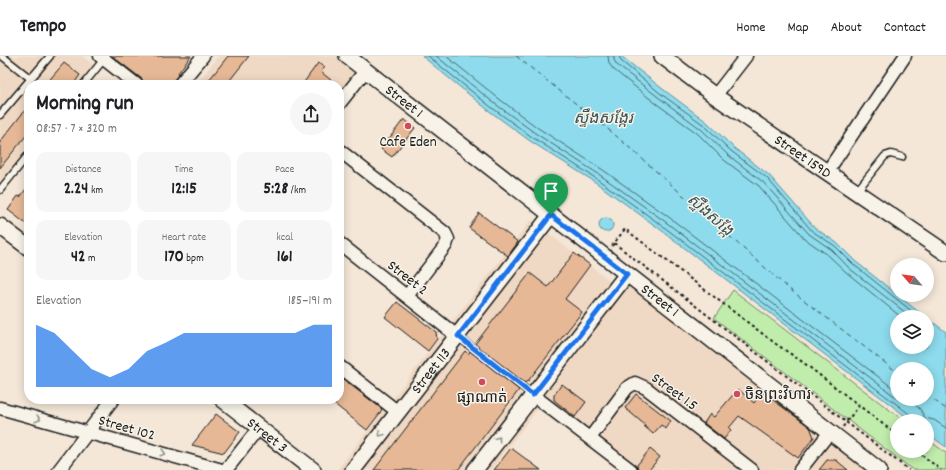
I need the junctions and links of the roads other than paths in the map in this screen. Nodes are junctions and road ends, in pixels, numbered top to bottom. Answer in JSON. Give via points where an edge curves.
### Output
{"nodes":[{"id":1,"x":2,"y":56,"type":"edge"},
{"id":2,"x":50,"y":56,"type":"edge"},
{"id":3,"x":203,"y":56,"type":"edge"},
{"id":4,"x":347,"y":56,"type":"edge"},
{"id":5,"x":662,"y":56,"type":"edge"},
{"id":6,"x":746,"y":56,"type":"edge"},
{"id":7,"x":905,"y":56,"type":"edge"},
{"id":8,"x":102,"y":58,"type":"edge"},
{"id":9,"x":365,"y":71,"type":"junction"},
{"id":10,"x":31,"y":79,"type":"joint"},
{"id":11,"x":87,"y":80,"type":"edge"},
{"id":12,"x":131,"y":80,"type":"edge"},
{"id":13,"x":183,"y":80,"type":"edge"},
{"id":14,"x":24,"y":87,"type":"edge"},
{"id":15,"x":715,"y":96,"type":"junction"},
{"id":16,"x":344,"y":98,"type":"edge"},
{"id":17,"x":0,"y":115,"type":"edge"},
{"id":18,"x":344,"y":154,"type":"edge"},
{"id":19,"x":902,"y":157,"type":"dead end"},
{"id":20,"x":24,"y":160,"type":"edge"},
{"id":21,"x":827,"y":172,"type":"junction"},
{"id":22,"x":0,"y":190,"type":"edge"},
{"id":23,"x":856,"y":192,"type":"junction"},
{"id":24,"x":551,"y":215,"type":"junction"},
{"id":25,"x":0,"y":226,"type":"edge"},
{"id":26,"x":24,"y":244,"type":"edge"},
{"id":27,"x":344,"y":247,"type":"edge"},
{"id":28,"x":946,"y":253,"type":"edge"},
{"id":29,"x":627,"y":274,"type":"junction"},
{"id":30,"x":407,"y":296,"type":"junction"},
{"id":31,"x":458,"y":336,"type":"junction"},
{"id":32,"x":344,"y":370,"type":"edge"},
{"id":33,"x":533,"y":395,"type":"junction"},
{"id":34,"x":109,"y":404,"type":"edge"},
{"id":35,"x":228,"y":404,"type":"edge"},
{"id":36,"x":0,"y":408,"type":"edge"},
{"id":37,"x":398,"y":412,"type":"junction"},
{"id":38,"x":259,"y":428,"type":"junction"},
{"id":39,"x":88,"y":432,"type":"junction"},
{"id":40,"x":833,"y":434,"type":"junction"},
{"id":41,"x":590,"y":438,"type":"junction"},
{"id":42,"x":59,"y":470,"type":"edge"},
{"id":43,"x":222,"y":470,"type":"edge"},
{"id":44,"x":226,"y":470,"type":"edge"},
{"id":45,"x":313,"y":470,"type":"edge"},
{"id":46,"x":353,"y":470,"type":"edge"},
{"id":47,"x":474,"y":470,"type":"edge"},
{"id":48,"x":631,"y":470,"type":"edge"},
{"id":49,"x":752,"y":470,"type":"edge"},
{"id":50,"x":800,"y":470,"type":"edge"},
{"id":51,"x":879,"y":470,"type":"edge"}],
"edges":[{"from":1,"to":10,"type":"lane"},
{"from":2,"to":10,"type":"lane"},
{"from":3,"to":13,"type":"street"},
{"from":4,"to":9,"type":"street","name":"Street 1"},
{"from":5,"to":15,"type":"street","name":"Street 159D"},
{"from":6,"to":15,"type":"street"},
{"from":7,"to":21,"type":"street"},
{"from":8,"to":11,"type":"lane"},
{"from":8,"to":12,"type":"street"},
{"from":9,"to":16,"type":"street"},
{"from":9,"to":24,"type":"street","name":"Street 1"},
{"from":14,"to":17,"type":"lane"},
{"from":15,"to":21,"type":"street","name":"Street 159D"},
{"from":18,"to":30,"type":"street","via":[[445,233],[448,239]]},
{"from":19,"to":23,"type":"lane","via":[[890,154],[885,156]]},
{"from":20,"to":22,"type":"lane"},
{"from":21,"to":23,"type":"street","name":"Street 159D"},
{"from":23,"to":28,"type":"street","name":"Street 159D"},
{"from":24,"to":29,"type":"street","name":"Street 1"},
{"from":24,"to":31,"type":"street","name":"Street 113"},
{"from":25,"to":26,"type":"street"},
{"from":27,"to":30,"type":"street","name":"Street 2"},
{"from":29,"to":33,"type":"street"},
{"from":29,"to":40,"type":"street","name":"Street 1"},
{"from":30,"to":31,"type":"street","name":"Street 2"},
{"from":31,"to":33,"type":"lane"},
{"from":31,"to":37,"type":"street","name":"Street 113"},
{"from":32,"to":37,"type":"street"},
{"from":33,"to":41,"type":"street"},
{"from":47,"to":33,"type":"street","one_way":true},
{"from":34,"to":39,"type":"street"},
{"from":35,"to":38,"type":"street","name":"Street 3"},
{"from":36,"to":39,"type":"street","name":"Street 102","one_way":true},
{"from":37,"to":46,"type":"street","name":"Street 113","one_way":true},
{"from":38,"to":44,"type":"street"},
{"from":38,"to":45,"type":"street","name":"Street 3"},
{"from":39,"to":42,"type":"street"},
{"from":39,"to":43,"type":"street","name":"Street 102","one_way":true},
{"from":40,"to":50,"type":"street"},
{"from":40,"to":51,"type":"street","name":"Street 1"},
{"from":41,"to":48,"type":"street"},
{"from":41,"to":49,"type":"street","name":"Street 1.5","via":[[627,388],[635,383],[646,388]]}]}
